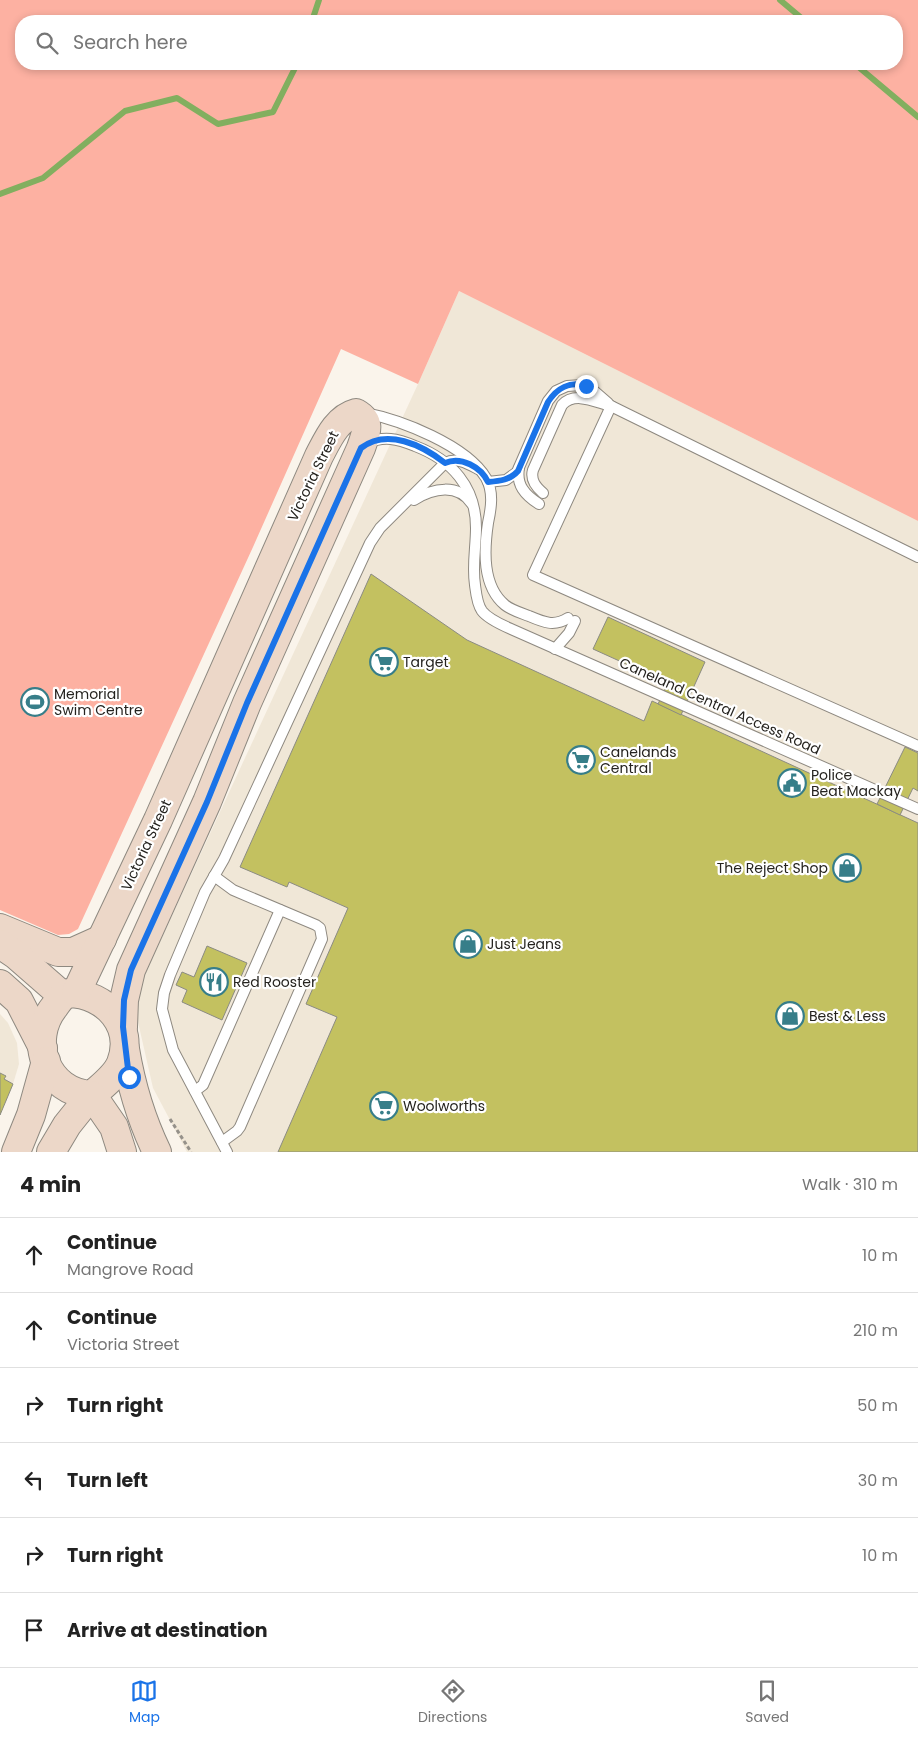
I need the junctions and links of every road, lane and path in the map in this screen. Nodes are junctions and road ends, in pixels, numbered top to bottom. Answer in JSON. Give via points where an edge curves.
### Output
{"nodes":[{"id":1,"x":611,"y":406,"type":"junction"},
{"id":2,"x":356,"y":413,"type":"junction"},
{"id":3,"x":361,"y":448,"type":"junction"},
{"id":4,"x":445,"y":463,"type":"junction"},
{"id":5,"x":520,"y":466,"type":"junction"},
{"id":6,"x":478,"y":469,"type":"junction"},
{"id":7,"x":488,"y":482,"type":"junction"},
{"id":8,"x":543,"y":493,"type":"dead end"},
{"id":9,"x":538,"y":504,"type":"dead end"},
{"id":10,"x":403,"y":506,"type":"junction"},
{"id":11,"x":476,"y":515,"type":"junction"},
{"id":12,"x":918,"y":557,"type":"edge"},
{"id":13,"x":555,"y":649,"type":"junction"},
{"id":14,"x":918,"y":746,"type":"edge"},
{"id":15,"x":918,"y":809,"type":"edge"},
{"id":16,"x":214,"y":876,"type":"junction"},
{"id":17,"x":280,"y":910,"type":"junction"},
{"id":18,"x":0,"y":928,"type":"edge"},
{"id":19,"x":102,"y":939,"type":"junction"},
{"id":20,"x":0,"y":944,"type":"edge"},
{"id":21,"x":0,"y":984,"type":"edge"},
{"id":22,"x":70,"y":995,"type":"junction"},
{"id":23,"x":124,"y":1036,"type":"junction"},
{"id":24,"x":44,"y":1055,"type":"junction"},
{"id":25,"x":195,"y":1091,"type":"junction"},
{"id":26,"x":92,"y":1095,"type":"junction"},
{"id":27,"x":222,"y":1142,"type":"junction"},
{"id":28,"x":16,"y":1152,"type":"edge"},
{"id":29,"x":51,"y":1152,"type":"edge"},
{"id":30,"x":122,"y":1152,"type":"edge"},
{"id":31,"x":157,"y":1152,"type":"edge"},
{"id":32,"x":227,"y":1152,"type":"edge"}],
"edges":[{"from":1,"to":5,"type":"lane","via":[[582,385],[556,391]]},
{"from":1,"to":8,"type":"lane","via":[[578,397],[564,402],[532,471],[534,482]]},
{"from":1,"to":12,"type":"lane"},
{"from":1,"to":14,"type":"lane","via":[[533,575]]},
{"from":2,"to":3,"type":"street","via":[[363,417],[367,426]]},
{"from":2,"to":6,"type":"lane","via":[[408,426],[455,448]]},
{"from":2,"to":19,"type":"street","name":"Victoria Street","via":[[340,422],[319,456]]},
{"from":3,"to":4,"type":"lane","via":[[374,440],[389,438],[420,448]]},
{"from":3,"to":23,"type":"street","via":[[131,970],[124,1000]]},
{"from":4,"to":6,"type":"lane","via":[[460,461]]},
{"from":4,"to":10,"type":"lane"},
{"from":4,"to":11,"type":"lane","name":"Caneland Central Access Road","via":[[468,488]]},
{"from":5,"to":7,"type":"lane","via":[[515,475],[506,480]]},
{"from":5,"to":9,"type":"lane","via":[[518,477],[521,486],[527,496]]},
{"from":6,"to":7,"type":"lane"},
{"from":7,"to":13,"type":"lane","via":[[491,504],[487,531],[489,581],[508,607],[543,622],[572,619],[569,633]]},
{"from":10,"to":11,"type":"lane","via":[[431,491],[449,490],[467,497]]},
{"from":10,"to":16,"type":"lane","via":[[380,528],[366,549]]},
{"from":11,"to":13,"type":"lane","name":"Caneland Central Access Road","via":[[474,576],[482,611],[511,629]]},
{"from":13,"to":15,"type":"lane","name":"Caneland Central Access Road"},
{"from":16,"to":17,"type":"lane","via":[[232,890]]},
{"from":16,"to":25,"type":"lane","via":[[162,1000],[163,1017],[173,1050]]},
{"from":17,"to":25,"type":"lane","via":[[203,1085]]},
{"from":17,"to":27,"type":"lane","via":[[316,925],[322,939],[240,1127]]},
{"from":18,"to":19,"type":"street","via":[[58,952],[73,952]]},
{"from":19,"to":22,"type":"street","name":"Victoria Street"},
{"from":20,"to":22,"type":"street"},
{"from":21,"to":24,"type":"street","via":[[19,1001]]},
{"from":22,"to":23,"type":"street","via":[[90,998],[111,1009]]},
{"from":22,"to":24,"type":"street","via":[[53,1008],[43,1025]]},
{"from":23,"to":26,"type":"street","via":[[122,1062],[115,1074]]},
{"from":23,"to":31,"type":"street","via":[[129,1077]]},
{"from":24,"to":26,"type":"street","via":[[51,1074],[64,1086],[76,1093]]},
{"from":24,"to":28,"type":"street","via":[[31,1115]]},
{"from":25,"to":27,"type":"lane"},
{"from":26,"to":29,"type":"street","via":[[67,1125]]},
{"from":26,"to":30,"type":"street","via":[[114,1127]]},
{"from":27,"to":32,"type":"lane"}]}
